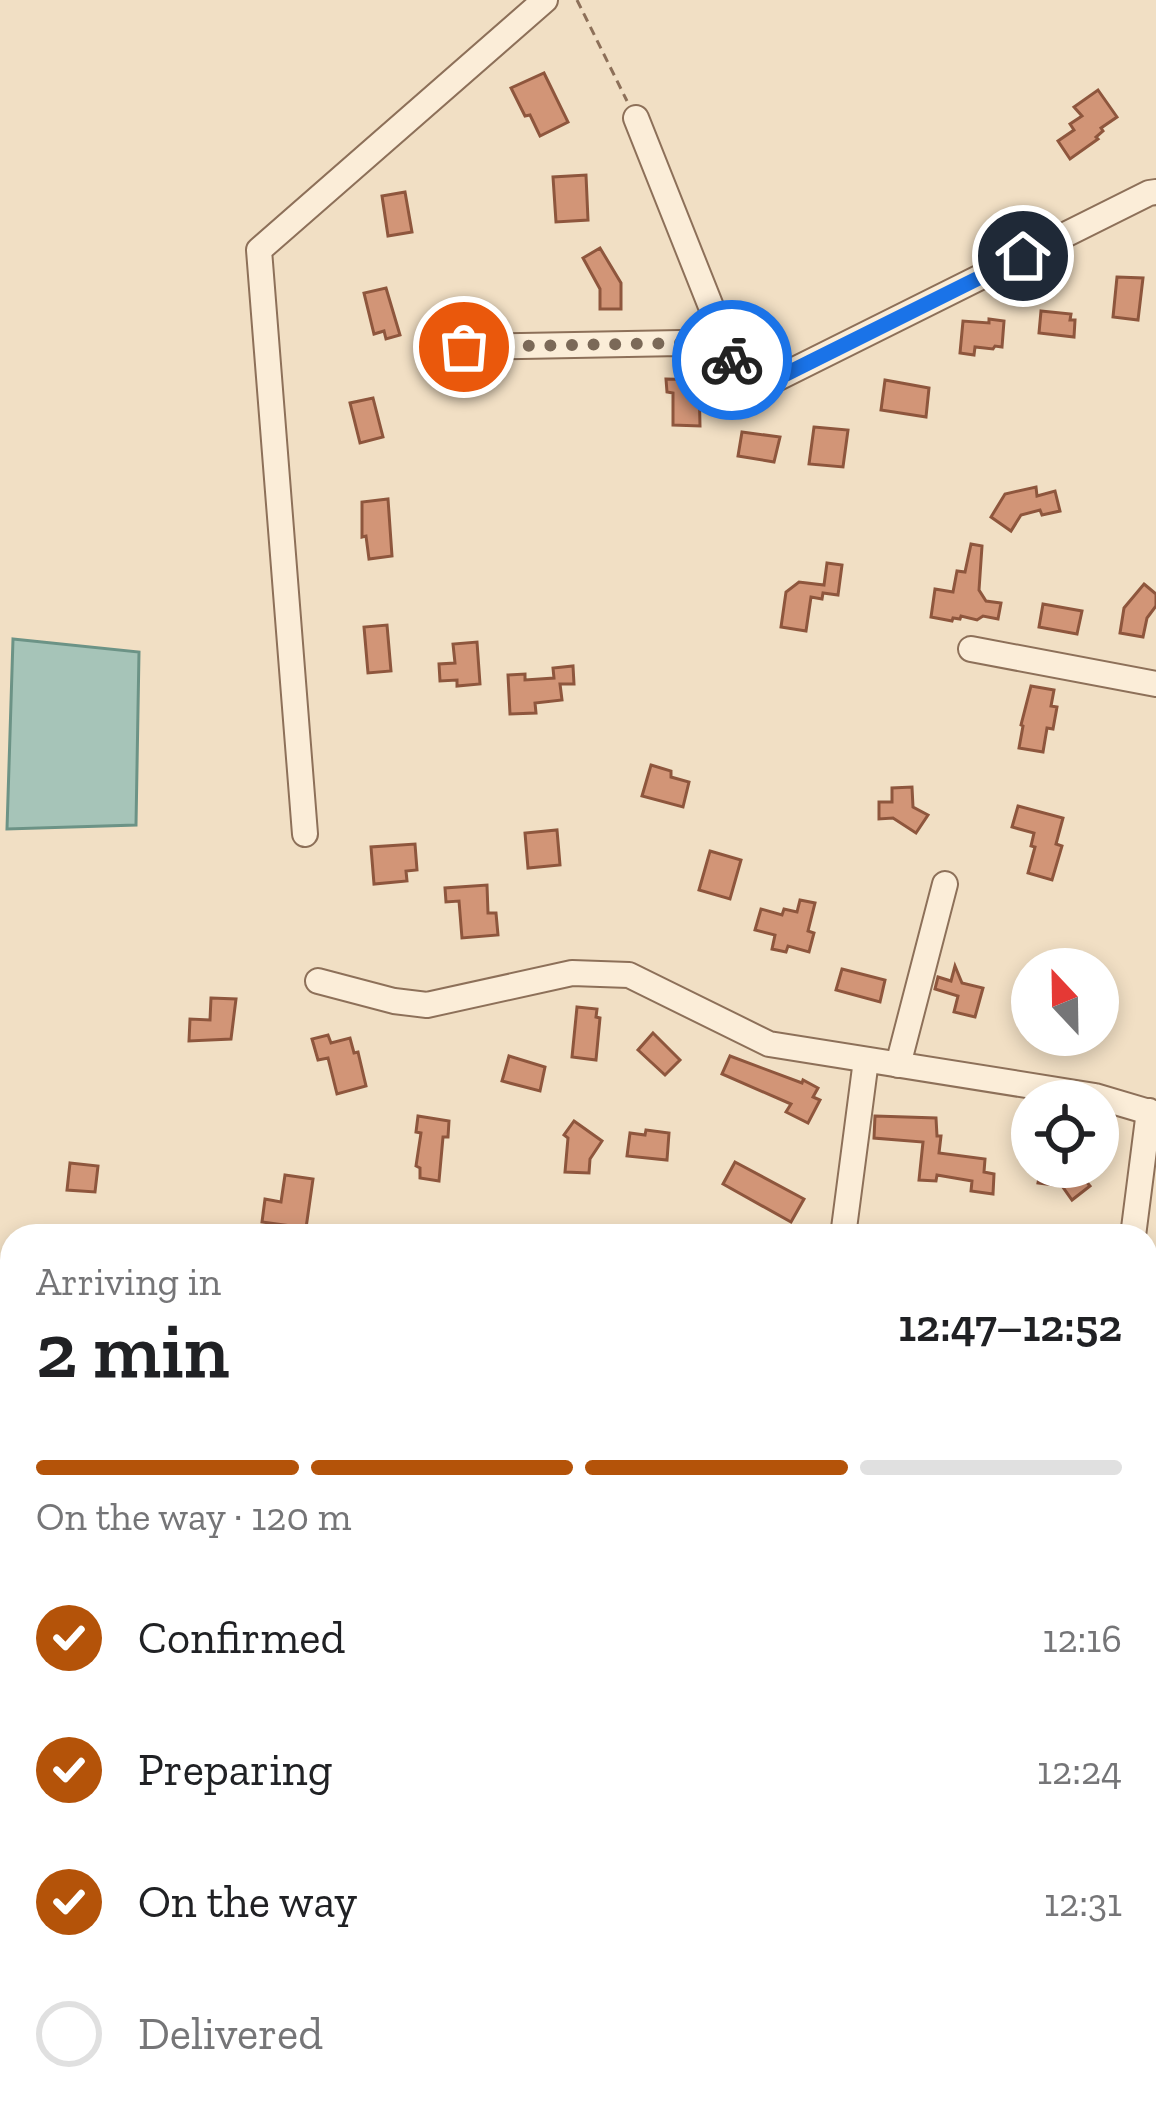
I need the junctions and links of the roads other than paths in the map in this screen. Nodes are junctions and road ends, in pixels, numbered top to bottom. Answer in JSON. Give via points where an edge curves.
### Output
{"nodes":[{"id":1,"x":545,"y":0,"type":"edge"},
{"id":2,"x":636,"y":118,"type":"road end"},
{"id":3,"x":1156,"y":192,"type":"edge"},
{"id":4,"x":464,"y":347,"type":"dead end"},
{"id":5,"x":727,"y":347,"type":"junction"},
{"id":6,"x":971,"y":649,"type":"dead end"},
{"id":7,"x":1156,"y":684,"type":"edge"},
{"id":8,"x":305,"y":833,"type":"dead end"},
{"id":9,"x":945,"y":884,"type":"dead end"},
{"id":10,"x":318,"y":981,"type":"dead end"},
{"id":11,"x":866,"y":1060,"type":"junction"},
{"id":12,"x":898,"y":1065,"type":"junction"},
{"id":13,"x":1152,"y":1112,"type":"edge"},
{"id":14,"x":844,"y":1224,"type":"edge"},
{"id":15,"x":1134,"y":1224,"type":"edge"}],
"edges":[{"from":1,"to":8,"type":"street","via":[[259,250]]},
{"from":2,"to":5,"type":"street"},
{"from":3,"to":5,"type":"street","via":[[772,381],[748,380]]},
{"from":4,"to":5,"type":"street"},
{"from":6,"to":7,"type":"street"},
{"from":9,"to":12,"type":"street"},
{"from":10,"to":11,"type":"street","via":[[427,1004],[572,974],[629,975],[770,1044]]},
{"from":11,"to":12,"type":"street"},
{"from":11,"to":14,"type":"street"},
{"from":12,"to":13,"type":"street"},
{"from":13,"to":15,"type":"street"}]}
